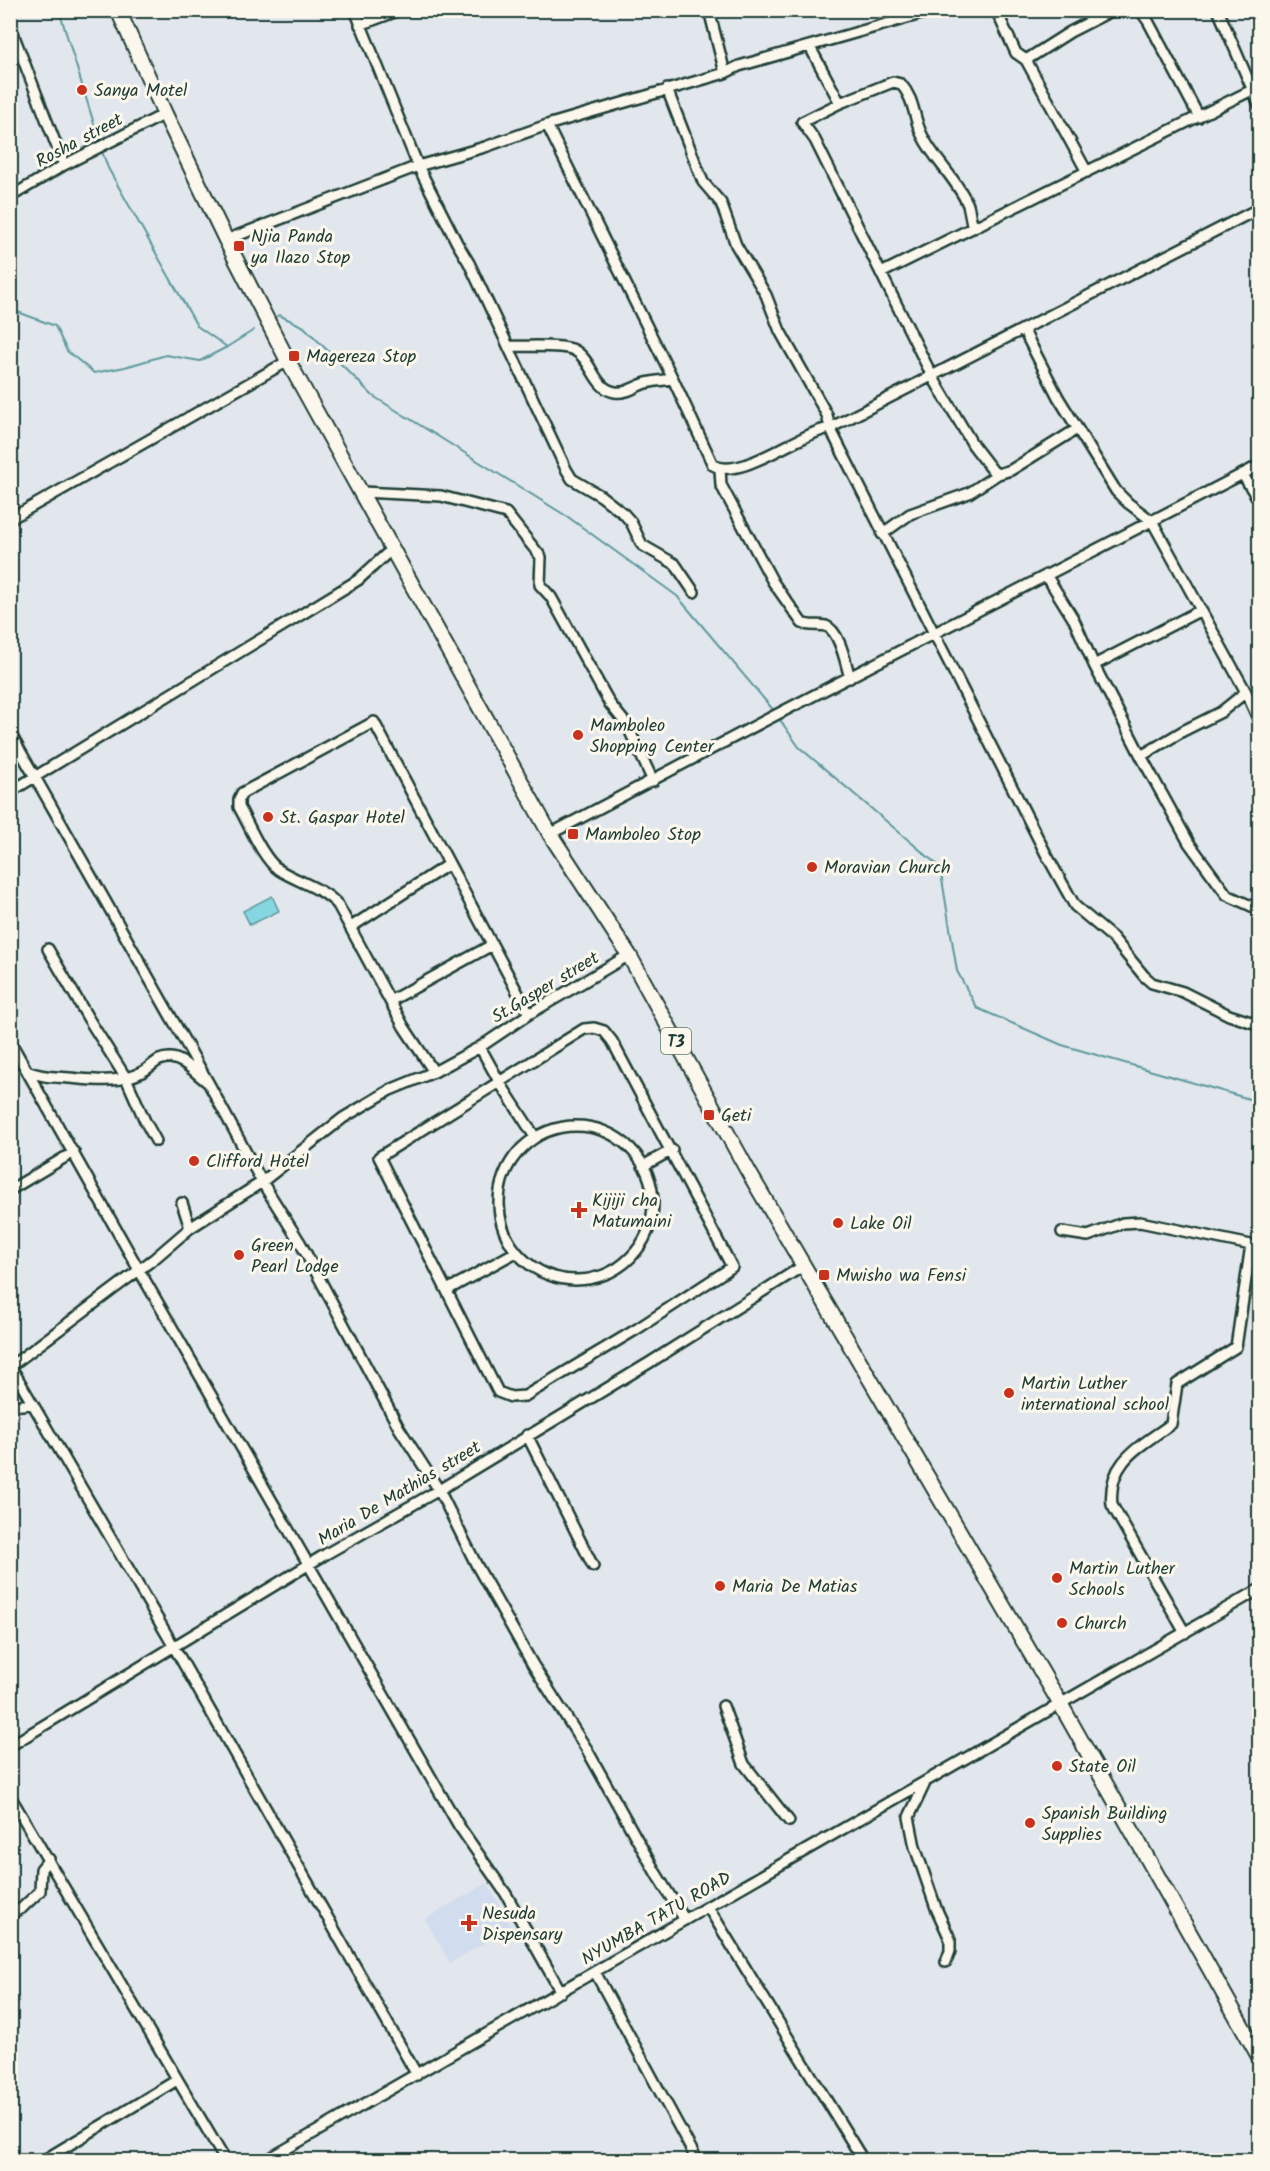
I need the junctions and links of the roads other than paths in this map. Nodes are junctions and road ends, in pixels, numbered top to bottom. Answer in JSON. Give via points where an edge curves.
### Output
{"nodes":[{"id":1,"x":118,"y":10,"type":"edge"},
{"id":2,"x":355,"y":10,"type":"edge"},
{"id":3,"x":400,"y":10,"type":"edge"},
{"id":4,"x":709,"y":10,"type":"edge"},
{"id":5,"x":896,"y":10,"type":"edge"},
{"id":6,"x":935,"y":10,"type":"edge"},
{"id":7,"x":996,"y":10,"type":"edge"},
{"id":8,"x":1113,"y":10,"type":"edge"},
{"id":9,"x":1140,"y":10,"type":"edge"},
{"id":10,"x":1218,"y":10,"type":"edge"},
{"id":11,"x":899,"y":21,"type":"junction"},
{"id":12,"x":360,"y":25,"type":"junction"},
{"id":13,"x":10,"y":26,"type":"edge"},
{"id":14,"x":810,"y":47,"type":"junction"},
{"id":15,"x":1026,"y":60,"type":"junction"},
{"id":16,"x":725,"y":73,"type":"junction"},
{"id":17,"x":668,"y":89,"type":"junction"},
{"id":18,"x":1252,"y":90,"type":"junction"},
{"id":19,"x":840,"y":103,"type":"junction"},
{"id":20,"x":1260,"y":107,"type":"edge"},
{"id":21,"x":165,"y":114,"type":"junction"},
{"id":22,"x":1199,"y":117,"type":"junction"},
{"id":23,"x":547,"y":125,"type":"junction"},
{"id":24,"x":64,"y":165,"type":"junction"},
{"id":25,"x":418,"y":166,"type":"junction"},
{"id":26,"x":1087,"y":172,"type":"junction"},
{"id":27,"x":10,"y":197,"type":"edge"},
{"id":28,"x":1260,"y":208,"type":"edge"},
{"id":29,"x":973,"y":228,"type":"junction"},
{"id":30,"x":226,"y":240,"type":"junction"},
{"id":31,"x":881,"y":273,"type":"junction"},
{"id":32,"x":1023,"y":329,"type":"junction"},
{"id":33,"x":509,"y":346,"type":"junction"},
{"id":34,"x":288,"y":361,"type":"junction"},
{"id":35,"x":932,"y":376,"type":"junction"},
{"id":36,"x":673,"y":379,"type":"junction"},
{"id":37,"x":830,"y":428,"type":"junction"},
{"id":38,"x":1077,"y":429,"type":"junction"},
{"id":39,"x":1260,"y":465,"type":"edge"},
{"id":40,"x":720,"y":469,"type":"junction"},
{"id":41,"x":998,"y":474,"type":"junction"},
{"id":42,"x":1243,"y":475,"type":"junction"},
{"id":43,"x":362,"y":492,"type":"junction"},
{"id":44,"x":1260,"y":502,"type":"edge"},
{"id":45,"x":10,"y":519,"type":"edge"},
{"id":46,"x":1152,"y":521,"type":"junction"},
{"id":47,"x":882,"y":534,"type":"junction"},
{"id":48,"x":393,"y":548,"type":"junction"},
{"id":49,"x":1046,"y":575,"type":"junction"},
{"id":50,"x":694,"y":592,"type":"dead end"},
{"id":51,"x":1201,"y":610,"type":"junction"},
{"id":52,"x":934,"y":633,"type":"junction"},
{"id":53,"x":1094,"y":665,"type":"junction"},
{"id":54,"x":850,"y":678,"type":"junction"},
{"id":55,"x":1246,"y":692,"type":"junction"},
{"id":56,"x":1260,"y":723,"type":"edge"},
{"id":57,"x":10,"y":733,"type":"edge"},
{"id":58,"x":1141,"y":756,"type":"junction"},
{"id":59,"x":35,"y":777,"type":"junction"},
{"id":60,"x":653,"y":781,"type":"junction"},
{"id":61,"x":10,"y":792,"type":"edge"},
{"id":62,"x":550,"y":834,"type":"junction"},
{"id":63,"x":449,"y":864,"type":"junction"},
{"id":64,"x":1260,"y":910,"type":"edge"},
{"id":65,"x":351,"y":927,"type":"junction"},
{"id":66,"x":492,"y":945,"type":"junction"},
{"id":67,"x":48,"y":949,"type":"dead end"},
{"id":68,"x":629,"y":955,"type":"junction"},
{"id":69,"x":390,"y":1000,"type":"junction"},
{"id":70,"x":529,"y":1014,"type":"junction"},
{"id":71,"x":1260,"y":1025,"type":"edge"},
{"id":72,"x":10,"y":1041,"type":"edge"},
{"id":73,"x":480,"y":1047,"type":"junction"},
{"id":74,"x":15,"y":1057,"type":"edge"},
{"id":75,"x":27,"y":1071,"type":"junction"},
{"id":76,"x":434,"y":1072,"type":"junction"},
{"id":77,"x":126,"y":1078,"type":"junction"},
{"id":78,"x":500,"y":1083,"type":"junction"},
{"id":79,"x":209,"y":1084,"type":"junction"},
{"id":80,"x":535,"y":1137,"type":"junction"},
{"id":81,"x":156,"y":1142,"type":"dead end"},
{"id":82,"x":672,"y":1150,"type":"junction"},
{"id":83,"x":74,"y":1152,"type":"junction"},
{"id":84,"x":643,"y":1166,"type":"junction"},
{"id":85,"x":262,"y":1182,"type":"junction"},
{"id":86,"x":10,"y":1190,"type":"edge"},
{"id":87,"x":182,"y":1203,"type":"dead end"},
{"id":88,"x":190,"y":1228,"type":"junction"},
{"id":89,"x":1062,"y":1232,"type":"dead end"},
{"id":90,"x":516,"y":1252,"type":"junction"},
{"id":91,"x":803,"y":1266,"type":"junction"},
{"id":92,"x":139,"y":1270,"type":"junction"},
{"id":93,"x":447,"y":1290,"type":"junction"},
{"id":94,"x":11,"y":1365,"type":"edge"},
{"id":95,"x":33,"y":1404,"type":"junction"},
{"id":96,"x":10,"y":1406,"type":"edge"},
{"id":97,"x":527,"y":1435,"type":"junction"},
{"id":98,"x":439,"y":1490,"type":"junction"},
{"id":99,"x":309,"y":1566,"type":"junction"},
{"id":100,"x":593,"y":1566,"type":"dead end"},
{"id":101,"x":1260,"y":1589,"type":"edge"},
{"id":102,"x":1185,"y":1633,"type":"junction"},
{"id":103,"x":174,"y":1647,"type":"junction"},
{"id":104,"x":1061,"y":1705,"type":"junction"},
{"id":105,"x":723,"y":1706,"type":"dead end"},
{"id":106,"x":10,"y":1746,"type":"edge"},
{"id":107,"x":925,"y":1783,"type":"junction"},
{"id":108,"x":10,"y":1796,"type":"edge"},
{"id":109,"x":789,"y":1821,"type":"dead end"},
{"id":110,"x":49,"y":1859,"type":"junction"},
{"id":111,"x":708,"y":1907,"type":"junction"},
{"id":112,"x":10,"y":1914,"type":"edge"},
{"id":113,"x":686,"y":1920,"type":"junction"},
{"id":114,"x":946,"y":1962,"type":"dead end"},
{"id":115,"x":595,"y":1972,"type":"junction"},
{"id":116,"x":561,"y":1992,"type":"junction"},
{"id":117,"x":1260,"y":2058,"type":"edge"},
{"id":118,"x":417,"y":2075,"type":"junction"},
{"id":119,"x":177,"y":2080,"type":"junction"},
{"id":120,"x":10,"y":2157,"type":"edge"},
{"id":121,"x":14,"y":2160,"type":"edge"},
{"id":122,"x":44,"y":2160,"type":"edge"},
{"id":123,"x":225,"y":2160,"type":"edge"},
{"id":124,"x":267,"y":2160,"type":"edge"},
{"id":125,"x":697,"y":2160,"type":"edge"},
{"id":126,"x":863,"y":2160,"type":"edge"}],
"edges":[{"from":1,"to":21,"type":"highway","number":"T3"},
{"from":2,"to":12,"type":"street"},
{"from":3,"to":12,"type":"street"},
{"from":4,"to":16,"type":"street"},
{"from":5,"to":11,"type":"street"},
{"from":6,"to":11,"type":"street"},
{"from":7,"to":15,"type":"street","via":[[1016,53]]},
{"from":8,"to":15,"type":"street"},
{"from":9,"to":22,"type":"street"},
{"from":10,"to":18,"type":"street"},
{"from":11,"to":14,"type":"street"},
{"from":12,"to":25,"type":"street"},
{"from":13,"to":24,"type":"street"},
{"from":14,"to":16,"type":"street"},
{"from":14,"to":19,"type":"street"},
{"from":15,"to":26,"type":"street"},
{"from":16,"to":17,"type":"street"},
{"from":17,"to":23,"type":"street"},
{"from":17,"to":37,"type":"street","via":[[703,182],[721,203],[736,245],[766,295]]},
{"from":18,"to":20,"type":"street"},
{"from":18,"to":22,"type":"street"},
{"from":19,"to":29,"type":"street","via":[[893,82],[901,84],[912,99],[924,138],[967,204]]},
{"from":19,"to":31,"type":"street","via":[[802,122],[815,140]]},
{"from":21,"to":24,"type":"street","name":"Rosha street"},
{"from":21,"to":30,"type":"highway","number":"T3"},
{"from":22,"to":26,"type":"street"},
{"from":23,"to":25,"type":"street"},
{"from":23,"to":36,"type":"street"},
{"from":24,"to":27,"type":"street","name":"Rosha street"},
{"from":25,"to":30,"type":"street"},
{"from":25,"to":33,"type":"street"},
{"from":26,"to":29,"type":"street"},
{"from":28,"to":32,"type":"street"},
{"from":29,"to":31,"type":"street"},
{"from":30,"to":34,"type":"highway","number":"T3"},
{"from":31,"to":35,"type":"street"},
{"from":32,"to":35,"type":"street"},
{"from":32,"to":38,"type":"street"},
{"from":33,"to":36,"type":"street","via":[[574,350],[603,387],[612,392],[623,393],[642,384]]},
{"from":33,"to":50,"type":"street","via":[[572,479],[624,514],[642,545],[675,564]]},
{"from":34,"to":43,"type":"highway","number":"T3"},
{"from":34,"to":45,"type":"street"},
{"from":35,"to":37,"type":"street"},
{"from":35,"to":41,"type":"street","via":[[973,445]]},
{"from":36,"to":40,"type":"street","via":[[709,459]]},
{"from":37,"to":40,"type":"street","via":[[740,466]]},
{"from":37,"to":47,"type":"street"},
{"from":38,"to":41,"type":"street"},
{"from":38,"to":46,"type":"street","via":[[1116,491]]},
{"from":39,"to":42,"type":"street"},
{"from":40,"to":54,"type":"street","via":[[724,491],[773,582],[802,623],[833,630]]},
{"from":41,"to":47,"type":"street","via":[[969,493],[910,514]]},
{"from":42,"to":44,"type":"street"},
{"from":42,"to":46,"type":"street"},
{"from":43,"to":48,"type":"highway","number":"T3"},
{"from":43,"to":60,"type":"street","via":[[441,496],[506,513],[541,557],[540,585],[551,597],[610,704],[627,725]]},
{"from":46,"to":49,"type":"street"},
{"from":46,"to":51,"type":"street"},
{"from":47,"to":52,"type":"street"},
{"from":48,"to":59,"type":"street","via":[[358,580]]},
{"from":48,"to":62,"type":"highway","number":"T3"},
{"from":49,"to":52,"type":"street"},
{"from":49,"to":53,"type":"street","via":[[1074,620]]},
{"from":51,"to":53,"type":"street"},
{"from":51,"to":55,"type":"street"},
{"from":52,"to":54,"type":"street"},
{"from":52,"to":71,"type":"street","via":[[1075,906],[1113,938],[1152,983]]},
{"from":53,"to":58,"type":"street"},
{"from":54,"to":60,"type":"street"},
{"from":55,"to":56,"type":"street"},
{"from":55,"to":58,"type":"street","via":[[1221,712]]},
{"from":57,"to":59,"type":"street"},
{"from":58,"to":64,"type":"street","via":[[1189,843],[1227,895]]},
{"from":59,"to":61,"type":"street"},
{"from":59,"to":79,"type":"street"},
{"from":60,"to":62,"type":"street"},
{"from":62,"to":68,"type":"highway","number":"T3"},
{"from":63,"to":65,"type":"street"},
{"from":63,"to":65,"type":"street","via":[[374,722],[242,793],[239,807],[273,865],[334,900]]},
{"from":63,"to":66,"type":"street"},
{"from":65,"to":69,"type":"street"},
{"from":66,"to":69,"type":"street"},
{"from":66,"to":70,"type":"street"},
{"from":67,"to":77,"type":"street"},
{"from":68,"to":70,"type":"street","name":"St.Gasper street"},
{"from":68,"to":91,"type":"highway","number":"T3"},
{"from":69,"to":76,"type":"street"},
{"from":70,"to":73,"type":"street","name":"St.Gasper street"},
{"from":72,"to":74,"type":"street"},
{"from":73,"to":76,"type":"street","name":"St.Gasper street"},
{"from":73,"to":78,"type":"street"},
{"from":74,"to":75,"type":"street"},
{"from":75,"to":77,"type":"street","via":[[90,1081]]},
{"from":75,"to":83,"type":"street"},
{"from":76,"to":85,"type":"street","name":"St.Gasper street","via":[[390,1090],[343,1118]]},
{"from":77,"to":79,"type":"street","via":[[168,1058],[182,1062]]},
{"from":77,"to":81,"type":"street"},
{"from":78,"to":80,"type":"street"},
{"from":78,"to":82,"type":"street","via":[[584,1029],[604,1031]]},
{"from":78,"to":93,"type":"street","via":[[379,1157]]},
{"from":79,"to":85,"type":"street"},
{"from":80,"to":84,"type":"street","via":[[569,1126],[604,1131],[632,1151]]},
{"from":80,"to":90,"type":"street","via":[[516,1155],[503,1178],[500,1195],[503,1229]]},
{"from":82,"to":84,"type":"street"},
{"from":82,"to":93,"type":"street","via":[[732,1267],[637,1329],[525,1396],[511,1397],[498,1392]]},
{"from":83,"to":86,"type":"street"},
{"from":83,"to":92,"type":"street"},
{"from":84,"to":90,"type":"street","via":[[650,1185],[649,1226],[627,1261],[590,1279],[569,1280],[549,1276]]},
{"from":85,"to":88,"type":"street","name":"St.Gasper street"},
{"from":85,"to":98,"type":"street","via":[[301,1244],[399,1428]]},
{"from":87,"to":88,"type":"street"},
{"from":88,"to":92,"type":"street","name":"St.Gasper street"},
{"from":89,"to":102,"type":"street","via":[[1088,1236],[1123,1223],[1140,1222],[1251,1245],[1236,1347],[1177,1384],[1171,1424],[1122,1461],[1110,1490],[1112,1505]]},
{"from":90,"to":93,"type":"street"},
{"from":91,"to":97,"type":"street","name":"Maria De Mathias street"},
{"from":91,"to":104,"type":"highway","number":"T3"},
{"from":92,"to":94,"type":"street","name":"St.Gasper street"},
{"from":92,"to":99,"type":"street"},
{"from":94,"to":95,"type":"street"},
{"from":95,"to":96,"type":"street"},
{"from":95,"to":103,"type":"street"},
{"from":97,"to":98,"type":"street","name":"Maria De Mathias street"},
{"from":97,"to":100,"type":"street"},
{"from":98,"to":99,"type":"street","name":"Maria De Mathias street"},
{"from":98,"to":113,"type":"street","via":[[533,1665]]},
{"from":99,"to":103,"type":"street","name":"Maria De Mathias street"},
{"from":99,"to":116,"type":"street","via":[[465,1836],[506,1894]]},
{"from":101,"to":102,"type":"street","name":"NYUMBA TATU ROAD"},
{"from":102,"to":104,"type":"street","name":"NYUMBA TATU ROAD"},
{"from":103,"to":106,"type":"street","name":"Maria De Mathias street"},
{"from":103,"to":118,"type":"street"},
{"from":104,"to":107,"type":"street","name":"NYUMBA TATU ROAD"},
{"from":104,"to":117,"type":"highway","number":"T3"},
{"from":105,"to":109,"type":"street","via":[[744,1764]]},
{"from":107,"to":111,"type":"street","name":"NYUMBA TATU ROAD"},
{"from":107,"to":114,"type":"street","via":[[909,1817],[915,1847],[950,1939]]},
{"from":108,"to":110,"type":"street"},
{"from":110,"to":112,"type":"street","via":[[41,1869],[40,1892]]},
{"from":110,"to":119,"type":"street"},
{"from":111,"to":113,"type":"street","name":"NYUMBA TATU ROAD"},
{"from":111,"to":126,"type":"street"},
{"from":113,"to":115,"type":"street","name":"NYUMBA TATU ROAD"},
{"from":115,"to":116,"type":"street","name":"NYUMBA TATU ROAD"},
{"from":115,"to":125,"type":"street"},
{"from":116,"to":118,"type":"street","name":"NYUMBA TATU ROAD"},
{"from":118,"to":124,"type":"street","name":"NYUMBA TATU ROAD"},
{"from":119,"to":122,"type":"street"},
{"from":119,"to":123,"type":"street"},
{"from":120,"to":121,"type":"street"}]}
